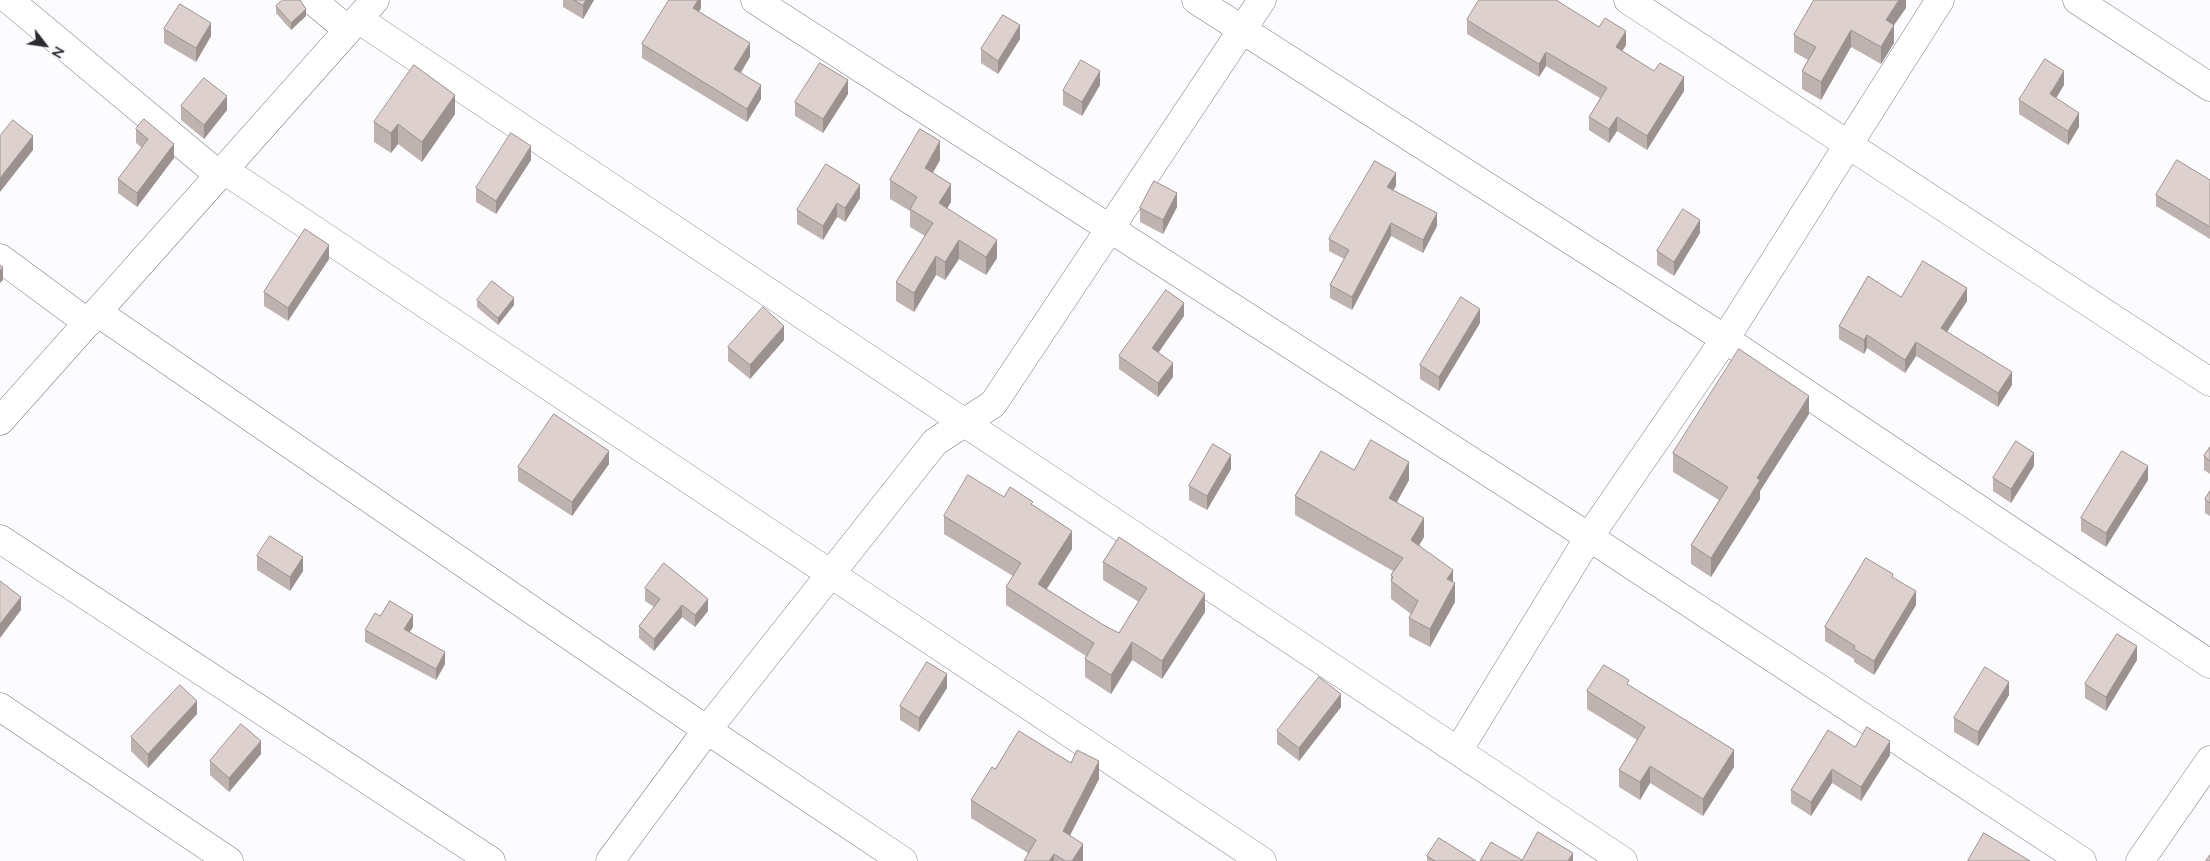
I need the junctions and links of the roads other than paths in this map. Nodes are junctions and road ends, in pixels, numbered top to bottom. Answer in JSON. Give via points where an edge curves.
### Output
{"nodes":[{"id":1,"x":9,"y":0,"type":"edge"},
{"id":2,"x":312,"y":0,"type":"edge"},
{"id":3,"x":755,"y":0,"type":"edge"},
{"id":4,"x":1196,"y":0,"type":"edge"},
{"id":5,"x":1262,"y":0,"type":"edge"},
{"id":6,"x":1628,"y":0,"type":"edge"},
{"id":7,"x":1940,"y":0,"type":"edge"},
{"id":8,"x":2077,"y":0,"type":"edge"},
{"id":9,"x":360,"y":16,"type":"edge"},
{"id":10,"x":1243,"y":30,"type":"junction"},
{"id":11,"x":2210,"y":87,"type":"edge"},
{"id":12,"x":1847,"y":144,"type":"junction"},
{"id":13,"x":221,"y":173,"type":"junction"},
{"id":14,"x":1110,"y":228,"type":"junction"},
{"id":15,"x":0,"y":258,"type":"edge"},
{"id":16,"x":92,"y":317,"type":"junction"},
{"id":17,"x":1725,"y":339,"type":"junction"},
{"id":18,"x":2210,"y":382,"type":"edge"},
{"id":19,"x":0,"y":421,"type":"edge"},
{"id":20,"x":964,"y":422,"type":"junction"},
{"id":21,"x":1590,"y":537,"type":"junction"},
{"id":22,"x":0,"y":539,"type":"edge"},
{"id":23,"x":830,"y":572,"type":"junction"},
{"id":24,"x":2210,"y":664,"type":"edge"},
{"id":25,"x":0,"y":707,"type":"edge"},
{"id":26,"x":707,"y":730,"type":"junction"},
{"id":27,"x":1458,"y":751,"type":"junction"},
{"id":28,"x":2210,"y":760,"type":"edge"},
{"id":29,"x":229,"y":861,"type":"edge"},
{"id":30,"x":492,"y":861,"type":"edge"},
{"id":31,"x":610,"y":861,"type":"edge"},
{"id":32,"x":903,"y":861,"type":"edge"},
{"id":33,"x":1262,"y":861,"type":"edge"},
{"id":34,"x":1623,"y":861,"type":"edge"},
{"id":35,"x":2082,"y":861,"type":"edge"},
{"id":36,"x":2140,"y":861,"type":"edge"}],
"edges":[{"from":1,"to":13,"type":"street"},
{"from":2,"to":9,"type":"street"},
{"from":3,"to":14,"type":"street"},
{"from":4,"to":10,"type":"street"},
{"from":5,"to":10,"type":"street"},
{"from":6,"to":12,"type":"street"},
{"from":7,"to":12,"type":"street"},
{"from":8,"to":11,"type":"street"},
{"from":9,"to":13,"type":"street"},
{"from":9,"to":20,"type":"street"},
{"from":10,"to":14,"type":"street"},
{"from":10,"to":17,"type":"street"},
{"from":12,"to":17,"type":"street"},
{"from":12,"to":18,"type":"street"},
{"from":13,"to":16,"type":"street"},
{"from":13,"to":23,"type":"street"},
{"from":14,"to":20,"type":"street","via":[[993,404]]},
{"from":14,"to":21,"type":"street"},
{"from":15,"to":16,"type":"street"},
{"from":16,"to":19,"type":"street"},
{"from":16,"to":26,"type":"street"},
{"from":17,"to":21,"type":"street"},
{"from":17,"to":24,"type":"street"},
{"from":20,"to":23,"type":"street","via":[[935,442]]},
{"from":20,"to":27,"type":"street"},
{"from":21,"to":27,"type":"street"},
{"from":21,"to":35,"type":"street"},
{"from":22,"to":30,"type":"street"},
{"from":23,"to":26,"type":"street"},
{"from":23,"to":33,"type":"street"},
{"from":25,"to":29,"type":"street"},
{"from":26,"to":31,"type":"street"},
{"from":26,"to":32,"type":"street"},
{"from":27,"to":34,"type":"street"},
{"from":28,"to":36,"type":"street"}]}
